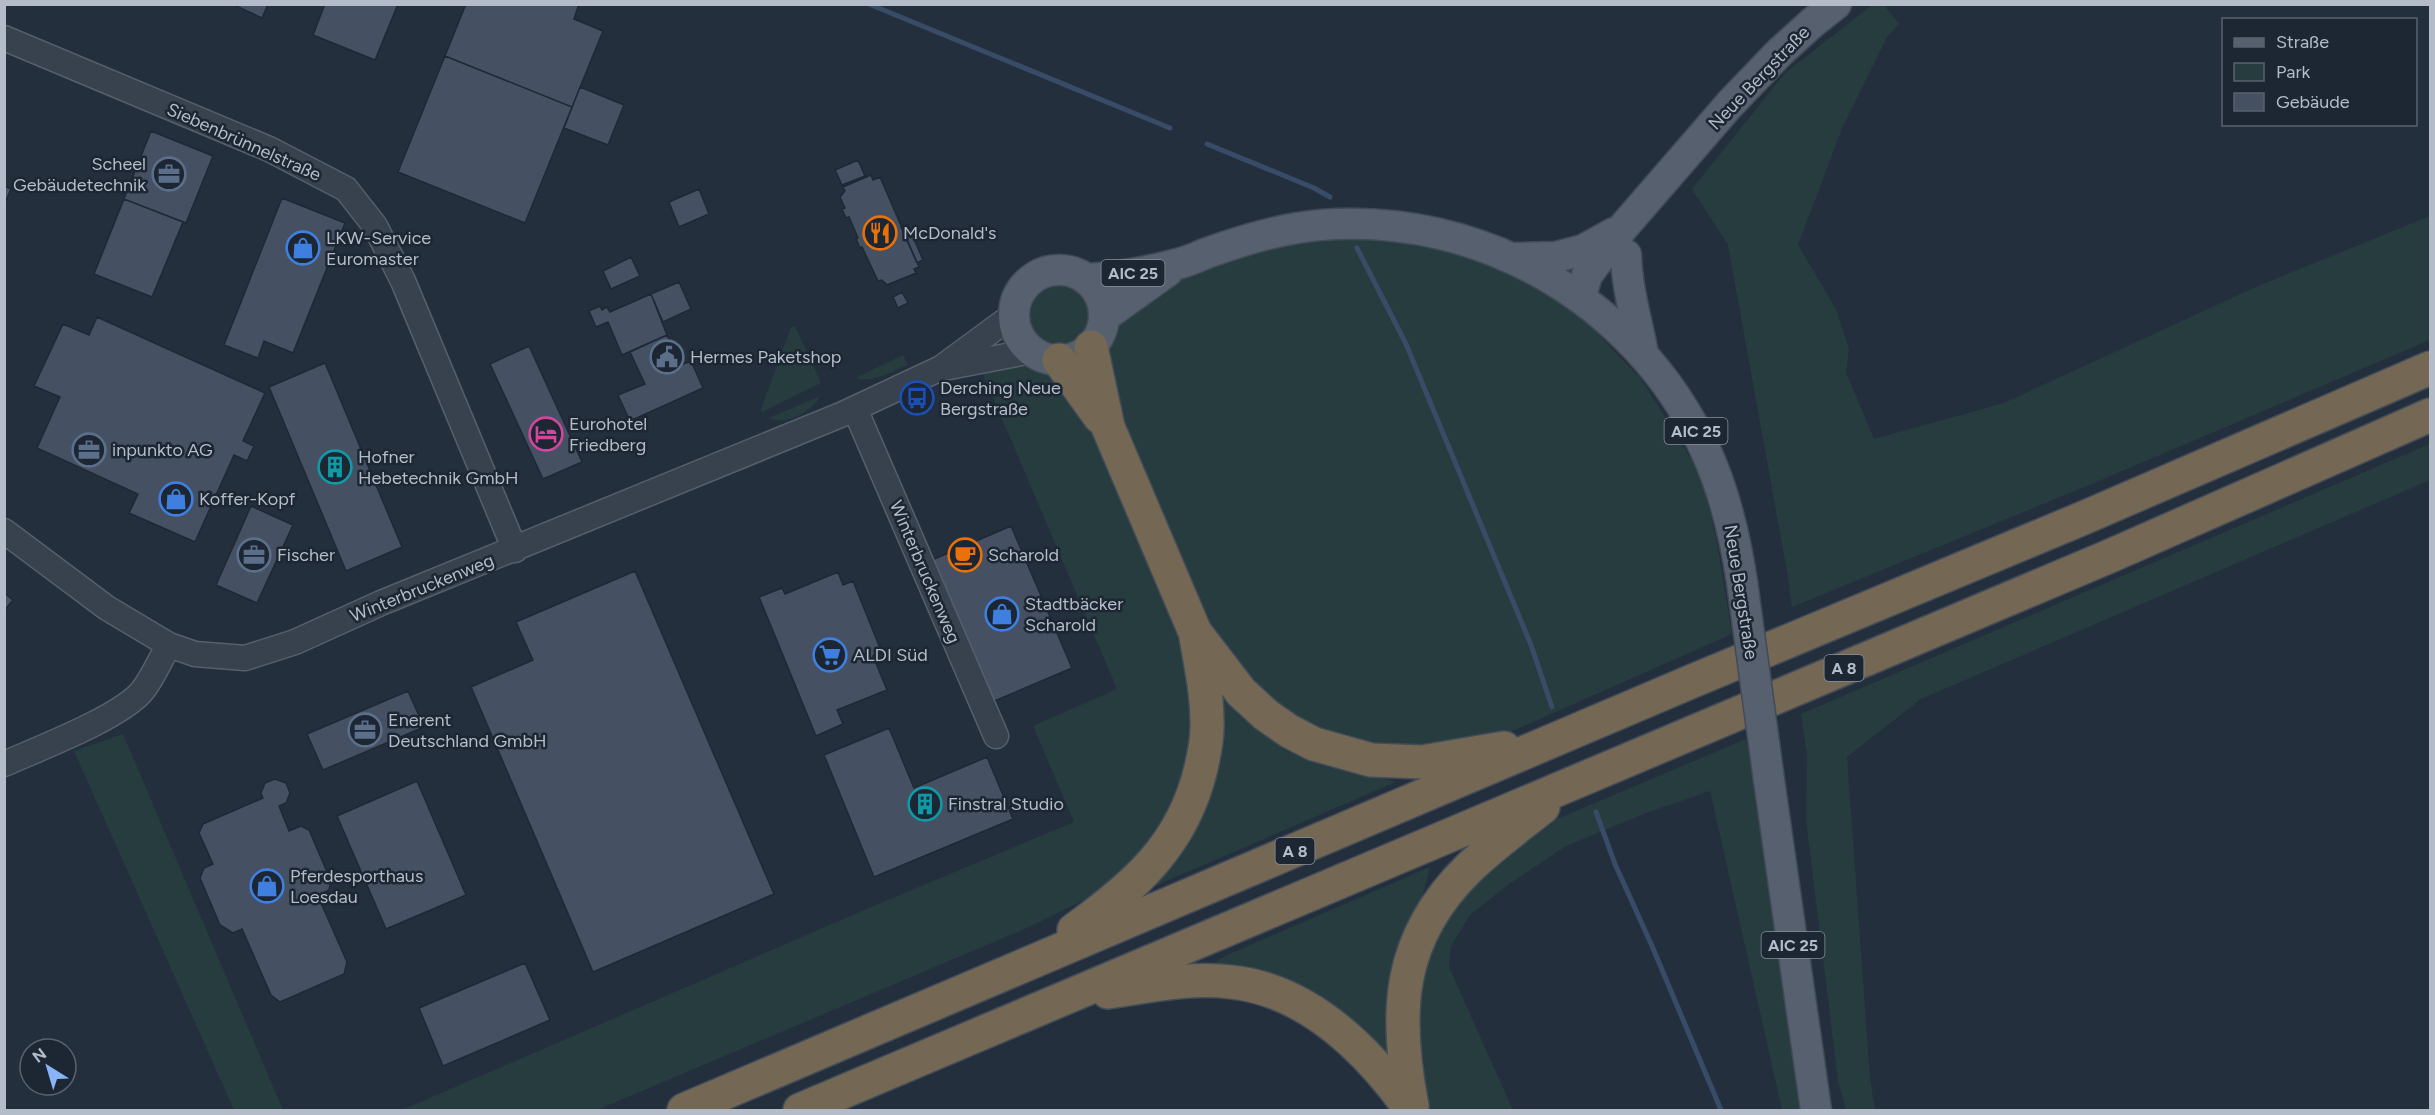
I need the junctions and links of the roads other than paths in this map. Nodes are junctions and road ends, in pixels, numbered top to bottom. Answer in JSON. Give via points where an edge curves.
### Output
{"nodes":[{"id":1,"x":1836,"y":4,"type":"edge"},
{"id":2,"x":4,"y":38,"type":"edge"},
{"id":3,"x":1623,"y":243,"type":"junction"},
{"id":4,"x":1516,"y":258,"type":"junction"},
{"id":5,"x":1179,"y":264,"type":"junction"},
{"id":6,"x":1088,"y":279,"type":"junction"},
{"id":7,"x":1581,"y":296,"type":"junction"},
{"id":8,"x":1013,"y":315,"type":"junction"},
{"id":9,"x":1105,"y":316,"type":"junction"},
{"id":10,"x":1091,"y":347,"type":"junction"},
{"id":11,"x":1643,"y":354,"type":"junction"},
{"id":12,"x":1045,"y":356,"type":"junction"},
{"id":13,"x":941,"y":368,"type":"junction"},
{"id":14,"x":2430,"y":368,"type":"edge"},
{"id":15,"x":855,"y":408,"type":"junction"},
{"id":16,"x":2430,"y":415,"type":"edge"},
{"id":17,"x":1108,"y":427,"type":"junction"},
{"id":18,"x":4,"y":531,"type":"edge"},
{"id":19,"x":515,"y":550,"type":"junction"},
{"id":20,"x":1195,"y":632,"type":"junction"},
{"id":21,"x":169,"y":645,"type":"junction"},
{"id":22,"x":996,"y":736,"type":"dead end"},
{"id":23,"x":1559,"y":739,"type":"junction"},
{"id":24,"x":4,"y":764,"type":"edge"},
{"id":25,"x":1577,"y":780,"type":"junction"},
{"id":26,"x":1030,"y":963,"type":"junction"},
{"id":27,"x":1057,"y":1000,"type":"junction"},
{"id":28,"x":684,"y":1110,"type":"edge"},
{"id":29,"x":800,"y":1110,"type":"edge"},
{"id":30,"x":1412,"y":1110,"type":"edge"},
{"id":31,"x":1816,"y":1110,"type":"edge"}],
"edges":[{"from":1,"to":3,"type":"main road","name":"Neue Bergstraße","number":"AIC 25","via":[[1730,104],[1686,155]]},
{"from":2,"to":19,"type":"street","name":"Siebenbrünnelstraße","via":[[269,150],[346,189],[375,226],[403,280]]},
{"from":3,"to":4,"type":"main road","number":"AIC 25","via":[[1556,257]]},
{"from":3,"to":7,"type":"main road","number":"AIC 25","via":[[1605,286]]},
{"from":3,"to":11,"type":"main road","number":"AIC 25","via":[[1630,302]]},
{"from":4,"to":5,"type":"main road","number":"AIC 25","via":[[1417,228],[1351,223],[1279,231]]},
{"from":4,"to":7,"type":"main road","number":"AIC 25"},
{"from":5,"to":6,"type":"main road","number":"AIC 25"},
{"from":5,"to":9,"type":"main road","number":"AIC 25"},
{"from":6,"to":8,"type":"main road","via":[[1060,269],[1033,277],[1022,288]]},
{"from":6,"to":9,"type":"main road","via":[[1103,302]]},
{"from":7,"to":11,"type":"main road","name":"Neue Bergstraße","number":"AIC 25"},
{"from":8,"to":12,"type":"main road","via":[[1019,335]]},
{"from":8,"to":13,"type":"street","name":"Winterbruckenweg"},
{"from":9,"to":10,"type":"main road"},
{"from":10,"to":12,"type":"main road","via":[[1071,358]]},
{"from":10,"to":17,"type":"highway"},
{"from":11,"to":31,"type":"main road","name":"Neue Bergstraße","number":"AIC 25","bridge":true,"via":[[1683,408],[1705,448],[1730,518]]},
{"from":12,"to":13,"type":"street","name":"Winterbruckenweg"},
{"from":12,"to":17,"type":"highway"},
{"from":13,"to":15,"type":"street","name":"Winterbruckenweg"},
{"from":14,"to":23,"type":"highway","number":"A 8"},
{"from":15,"to":19,"type":"street","name":"Winterbruckenweg"},
{"from":15,"to":22,"type":"street","name":"Winterbruckenweg"},
{"from":16,"to":25,"type":"highway","number":"A 8","via":[[2110,556]]},
{"from":17,"to":20,"type":"highway"},
{"from":18,"to":21,"type":"street","name":"Winterbruckenweg","via":[[90,596]]},
{"from":19,"to":21,"type":"street","name":"Winterbruckenweg","via":[[295,642],[245,658],[195,654]]},
{"from":20,"to":23,"type":"highway","via":[[1241,692],[1266,715],[1314,744],[1341,753],[1371,760],[1422,762]]},
{"from":20,"to":26,"type":"highway","via":[[1207,729],[1198,781],[1186,814],[1165,849],[1139,879]]},
{"from":21,"to":24,"type":"street","via":[[143,691],[118,710]]},
{"from":23,"to":26,"type":"highway","number":"A 8"},
{"from":25,"to":27,"type":"highway","number":"A 8"},
{"from":25,"to":30,"type":"highway","via":[[1467,870],[1426,924],[1409,965],[1402,1015],[1402,1044]]},
{"from":26,"to":28,"type":"highway","number":"A 8"},
{"from":27,"to":29,"type":"highway","number":"A 8"},
{"from":27,"to":30,"type":"highway","via":[[1178,982],[1231,982],[1261,988],[1312,1011],[1341,1031],[1382,1072]]}]}
